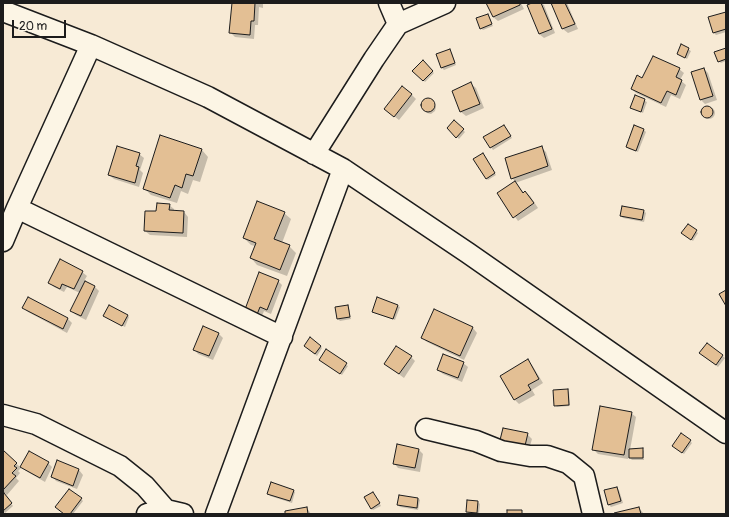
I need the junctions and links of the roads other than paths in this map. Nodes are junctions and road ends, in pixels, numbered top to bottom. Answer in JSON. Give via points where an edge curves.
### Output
{"nodes":[{"id":1,"x":389,"y":3,"type":"edge"},
{"id":2,"x":446,"y":3,"type":"edge"},
{"id":3,"x":3,"y":11,"type":"edge"},
{"id":4,"x":398,"y":24,"type":"junction"},
{"id":5,"x":91,"y":45,"type":"junction"},
{"id":6,"x":314,"y":154,"type":"junction"},
{"id":7,"x":343,"y":169,"type":"junction"},
{"id":8,"x":17,"y":208,"type":"junction"},
{"id":9,"x":3,"y":241,"type":"edge"},
{"id":10,"x":282,"y":337,"type":"junction"},
{"id":11,"x":3,"y":415,"type":"edge"},
{"id":12,"x":426,"y":429,"type":"dead end"},
{"id":13,"x":726,"y":433,"type":"edge"},
{"id":14,"x":175,"y":512,"type":"edge"},
{"id":15,"x":147,"y":514,"type":"edge"},
{"id":16,"x":216,"y":514,"type":"edge"},
{"id":17,"x":594,"y":514,"type":"edge"}],
"edges":[{"from":1,"to":4,"type":"street"},
{"from":2,"to":4,"type":"street"},
{"from":3,"to":5,"type":"street"},
{"from":4,"to":6,"type":"street"},
{"from":5,"to":6,"type":"street","via":[[208,97]]},
{"from":5,"to":8,"type":"street"},
{"from":6,"to":7,"type":"street"},
{"from":7,"to":10,"type":"street"},
{"from":7,"to":13,"type":"street"},
{"from":8,"to":9,"type":"street"},
{"from":8,"to":10,"type":"street"},
{"from":10,"to":16,"type":"street"},
{"from":11,"to":14,"type":"street","via":[[36,424],[120,466]]},
{"from":12,"to":17,"type":"street","via":[[476,441],[501,451],[547,456],[568,463],[584,476]]},
{"from":14,"to":15,"type":"street"}]}
